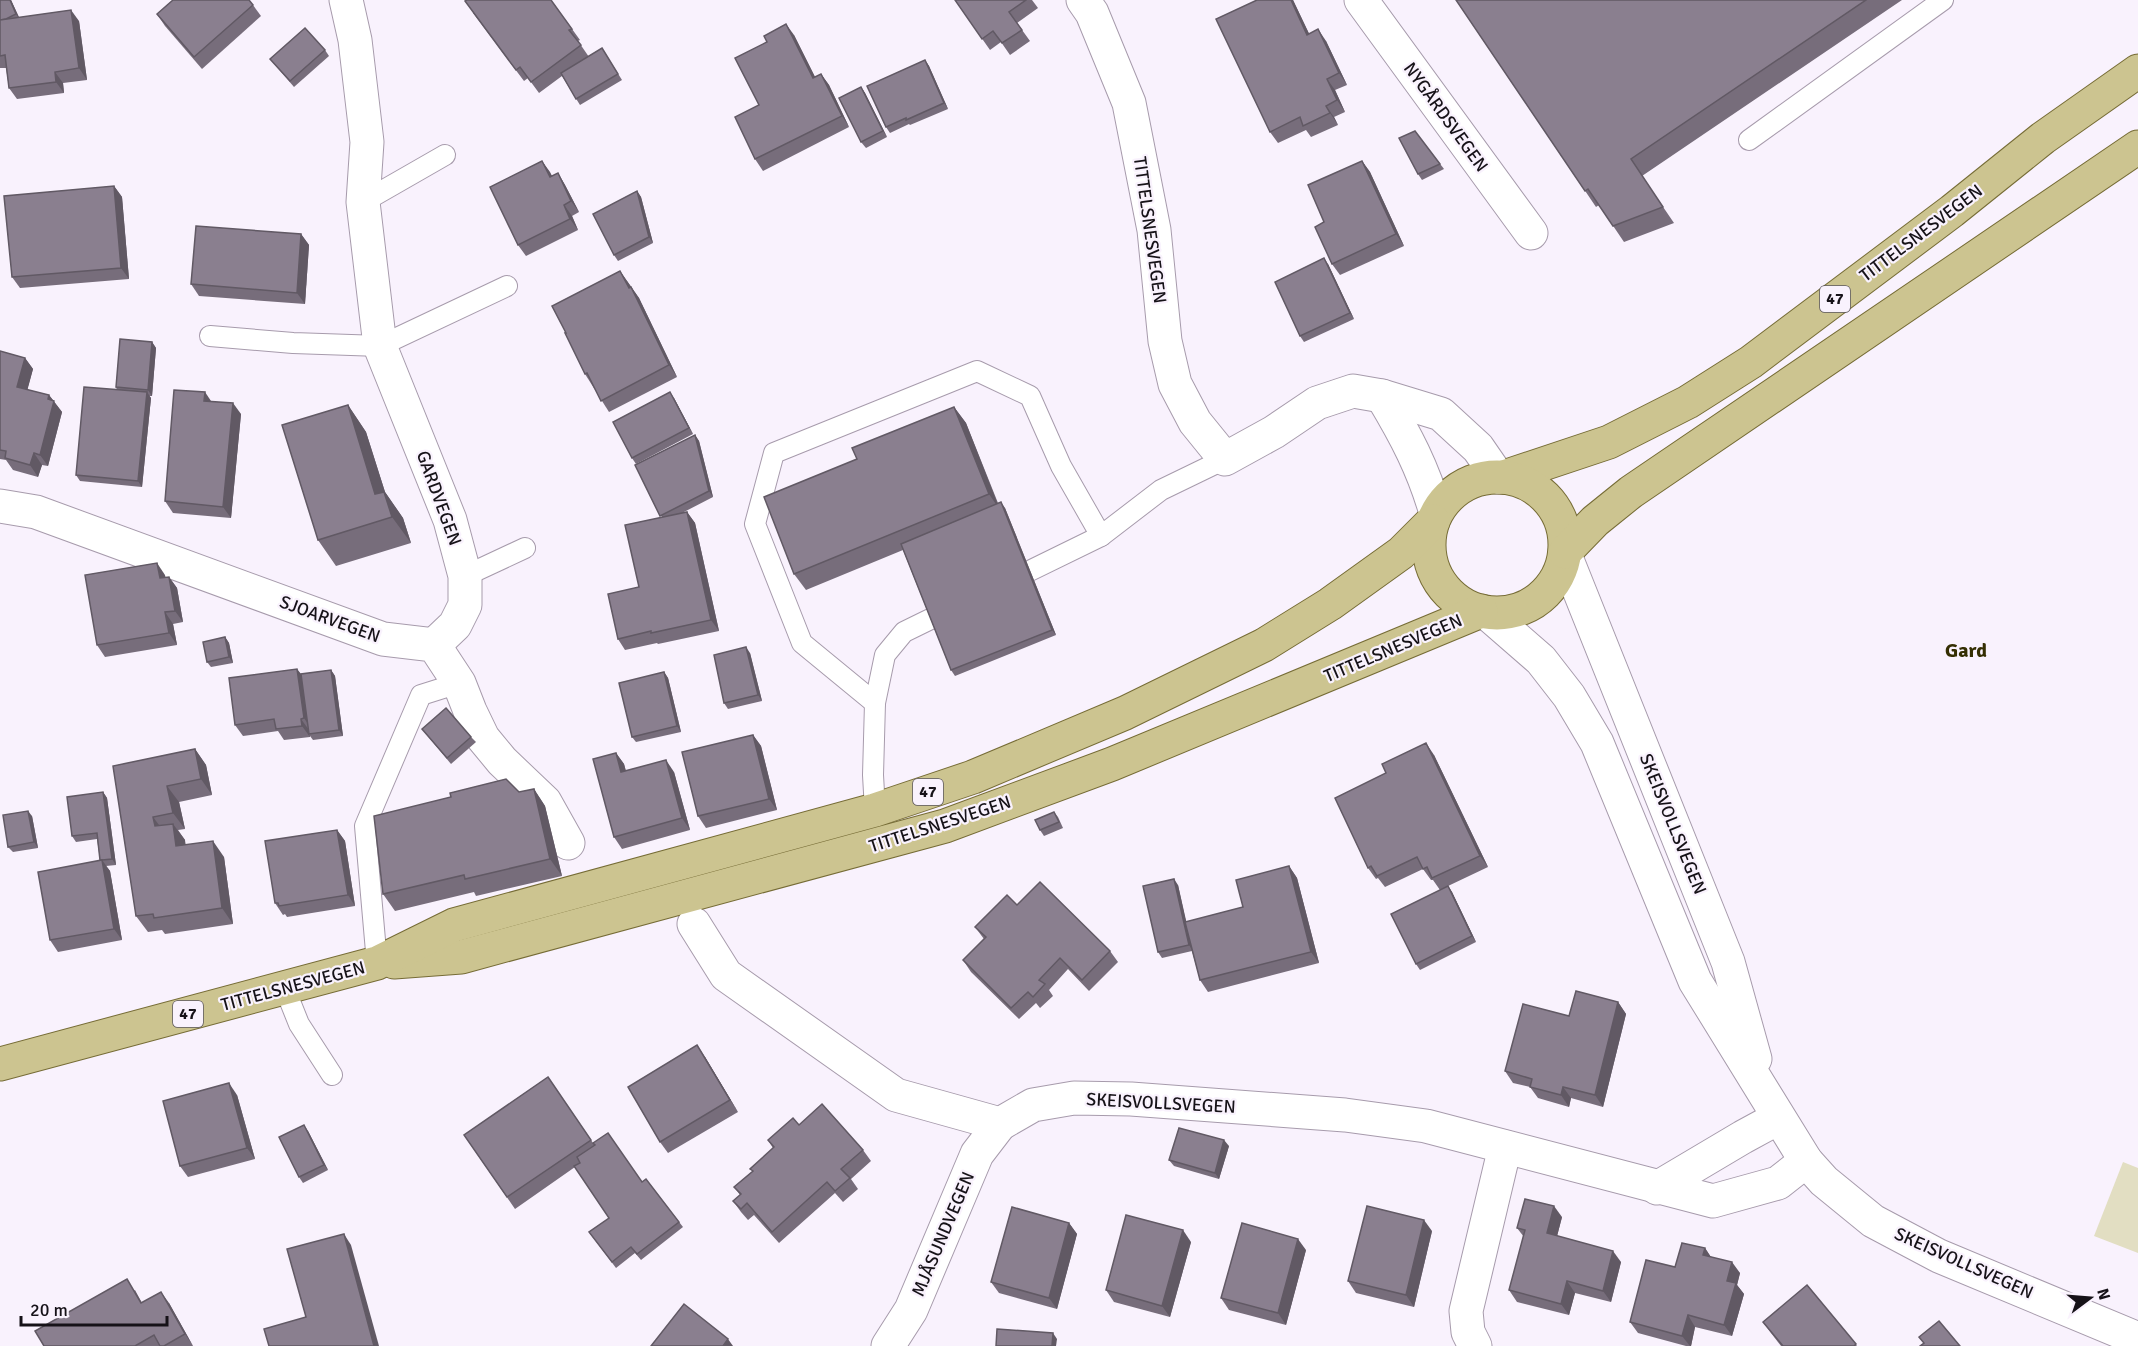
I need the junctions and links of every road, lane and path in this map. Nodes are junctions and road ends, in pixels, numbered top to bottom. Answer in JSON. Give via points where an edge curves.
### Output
{"nodes":[{"id":1,"x":346,"y":0,"type":"edge"},
{"id":2,"x":1083,"y":0,"type":"edge"},
{"id":3,"x":1361,"y":0,"type":"edge"},
{"id":4,"x":1943,"y":0,"type":"edge"},
{"id":5,"x":2138,"y":71,"type":"edge"},
{"id":6,"x":1749,"y":140,"type":"dead end"},
{"id":7,"x":2138,"y":147,"type":"edge"},
{"id":8,"x":445,"y":155,"type":"dead end"},
{"id":9,"x":363,"y":202,"type":"junction"},
{"id":10,"x":1531,"y":233,"type":"dead end"},
{"id":11,"x":507,"y":286,"type":"dead end"},
{"id":12,"x":210,"y":336,"type":"dead end"},
{"id":13,"x":380,"y":346,"type":"junction"},
{"id":14,"x":1382,"y":396,"type":"junction"},
{"id":15,"x":1226,"y":459,"type":"junction"},
{"id":16,"x":1501,"y":477,"type":"junction"},
{"id":17,"x":0,"y":506,"type":"edge"},
{"id":18,"x":1435,"y":517,"type":"junction"},
{"id":19,"x":1101,"y":536,"type":"junction"},
{"id":20,"x":525,"y":548,"type":"dead end"},
{"id":21,"x":1565,"y":554,"type":"junction"},
{"id":22,"x":465,"y":576,"type":"junction"},
{"id":23,"x":987,"y":592,"type":"edge"},
{"id":24,"x":966,"y":602,"type":"edge"},
{"id":25,"x":1484,"y":612,"type":"junction"},
{"id":26,"x":434,"y":645,"type":"junction"},
{"id":27,"x":459,"y":683,"type":"junction"},
{"id":28,"x":875,"y":703,"type":"junction"},
{"id":29,"x":875,"y":810,"type":"junction"},
{"id":30,"x":568,"y":843,"type":"dead end"},
{"id":31,"x":694,"y":924,"type":"dead end"},
{"id":32,"x":377,"y":963,"type":"junction"},
{"id":33,"x":285,"y":989,"type":"junction"},
{"id":34,"x":0,"y":1064,"type":"edge"},
{"id":35,"x":332,"y":1075,"type":"dead end"},
{"id":36,"x":1772,"y":1108,"type":"junction"},
{"id":37,"x":1000,"y":1124,"type":"junction"},
{"id":38,"x":1505,"y":1147,"type":"junction"},
{"id":39,"x":1806,"y":1161,"type":"junction"},
{"id":40,"x":1657,"y":1188,"type":"junction"},
{"id":41,"x":2138,"y":1339,"type":"edge"},
{"id":42,"x":888,"y":1346,"type":"edge"},
{"id":43,"x":1475,"y":1346,"type":"edge"}],
"edges":[{"from":1,"to":9,"type":"street","name":"GARDVEGEN","via":[[355,40],[367,142]]},
{"from":2,"to":15,"type":"street","name":"TITTELSNESVEGEN","via":[[1129,103],[1154,230],[1165,341],[1175,384],[1195,422]]},
{"from":3,"to":10,"type":"street","name":"NYGÅRDSVEGEN"},
{"from":4,"to":6,"type":"lane"},
{"from":5,"to":16,"type":"main road","name":"TITTELSNESVEGEN","number":"47","via":[[2043,138],[1751,362],[1688,402],[1609,442]]},
{"from":7,"to":21,"type":"main road","number":"47","via":[[1631,492],[1595,521]]},
{"from":8,"to":9,"type":"lane"},
{"from":9,"to":13,"type":"street","name":"GARDVEGEN"},
{"from":11,"to":13,"type":"lane"},
{"from":12,"to":13,"type":"lane"},
{"from":13,"to":22,"type":"street","name":"GARDVEGEN","via":[[450,520]]},
{"from":14,"to":15,"type":"street","via":[[1353,391],[1317,403]]},
{"from":14,"to":16,"type":"street","via":[[1442,414],[1478,448]]},
{"from":14,"to":18,"type":"street","via":[[1422,469]]},
{"from":15,"to":19,"type":"lane","via":[[1161,490]]},
{"from":16,"to":18,"type":"main road","number":"47","via":[[1473,481],[1452,494]]},
{"from":16,"to":21,"type":"main road","number":"47","via":[[1530,485],[1550,502],[1563,526]]},
{"from":17,"to":26,"type":"street","name":"SJOARVEGEN","via":[[36,512],[382,639]]},
{"from":18,"to":25,"type":"main road","via":[[1429,543],[1437,577],[1460,603]]},
{"from":18,"to":29,"type":"main road","name":"TITTELSNESVEGEN","number":"47","via":[[1401,553],[1264,645],[1114,718],[973,777]]},
{"from":19,"to":23,"type":"lane"},
{"from":19,"to":28,"type":"lane","via":[[1061,466],[1030,396],[977,371],[774,453],[755,524],[802,643]]},
{"from":20,"to":22,"type":"lane"},
{"from":21,"to":25,"type":"main road","number":"47","via":[[1556,580],[1538,600],[1514,612]]},
{"from":21,"to":36,"type":"street","name":"SKEISVOLLSVEGEN","via":[[1728,962]]},
{"from":22,"to":26,"type":"street","name":"GARDVEGEN","via":[[465,605],[455,625]]},
{"from":24,"to":28,"type":"lane","via":[[904,632],[885,655]]},
{"from":25,"to":32,"type":"main road","name":"TITTELSNESVEGEN","number":"47","via":[[1122,760],[945,826],[461,957]]},
{"from":25,"to":36,"type":"street","name":"SKEISVOLLSVEGEN","via":[[1541,660],[1569,696],[1597,743],[1695,981]]},
{"from":26,"to":27,"type":"street"},
{"from":27,"to":30,"type":"street","via":[[483,738],[545,802]]},
{"from":27,"to":32,"type":"lane","via":[[421,695],[365,826]]},
{"from":28,"to":29,"type":"lane"},
{"from":29,"to":32,"type":"main road","name":"TITTELSNESVEGEN","number":"47","via":[[454,925]]},
{"from":31,"to":37,"type":"street","via":[[726,975],[896,1095]]},
{"from":32,"to":33,"type":"main road","name":"TITTELSNESVEGEN","number":"47"},
{"from":33,"to":34,"type":"main road","name":"TITTELSNESVEGEN","number":"47"},
{"from":33,"to":35,"type":"lane","via":[[299,1024]]},
{"from":36,"to":39,"type":"street","name":"SKEISVOLLSVEGEN"},
{"from":36,"to":40,"type":"street","via":[[1743,1137]]},
{"from":37,"to":38,"type":"street","name":"SKEISVOLLSVEGEN","via":[[1033,1105],[1074,1098],[1131,1099],[1356,1117],[1426,1126]]},
{"from":37,"to":42,"type":"street","name":"MJÅSUNDVEGEN","via":[[977,1154],[911,1310]]},
{"from":38,"to":40,"type":"street","name":"SKEISVOLLSVEGEN"},
{"from":38,"to":43,"type":"street","via":[[1466,1311],[1468,1332]]},
{"from":39,"to":40,"type":"street","name":"SKEISVOLLSVEGEN","via":[[1778,1183],[1713,1201]]},
{"from":39,"to":41,"type":"street","name":"SKEISVOLLSVEGEN","via":[[1873,1221],[1939,1256]]}]}
